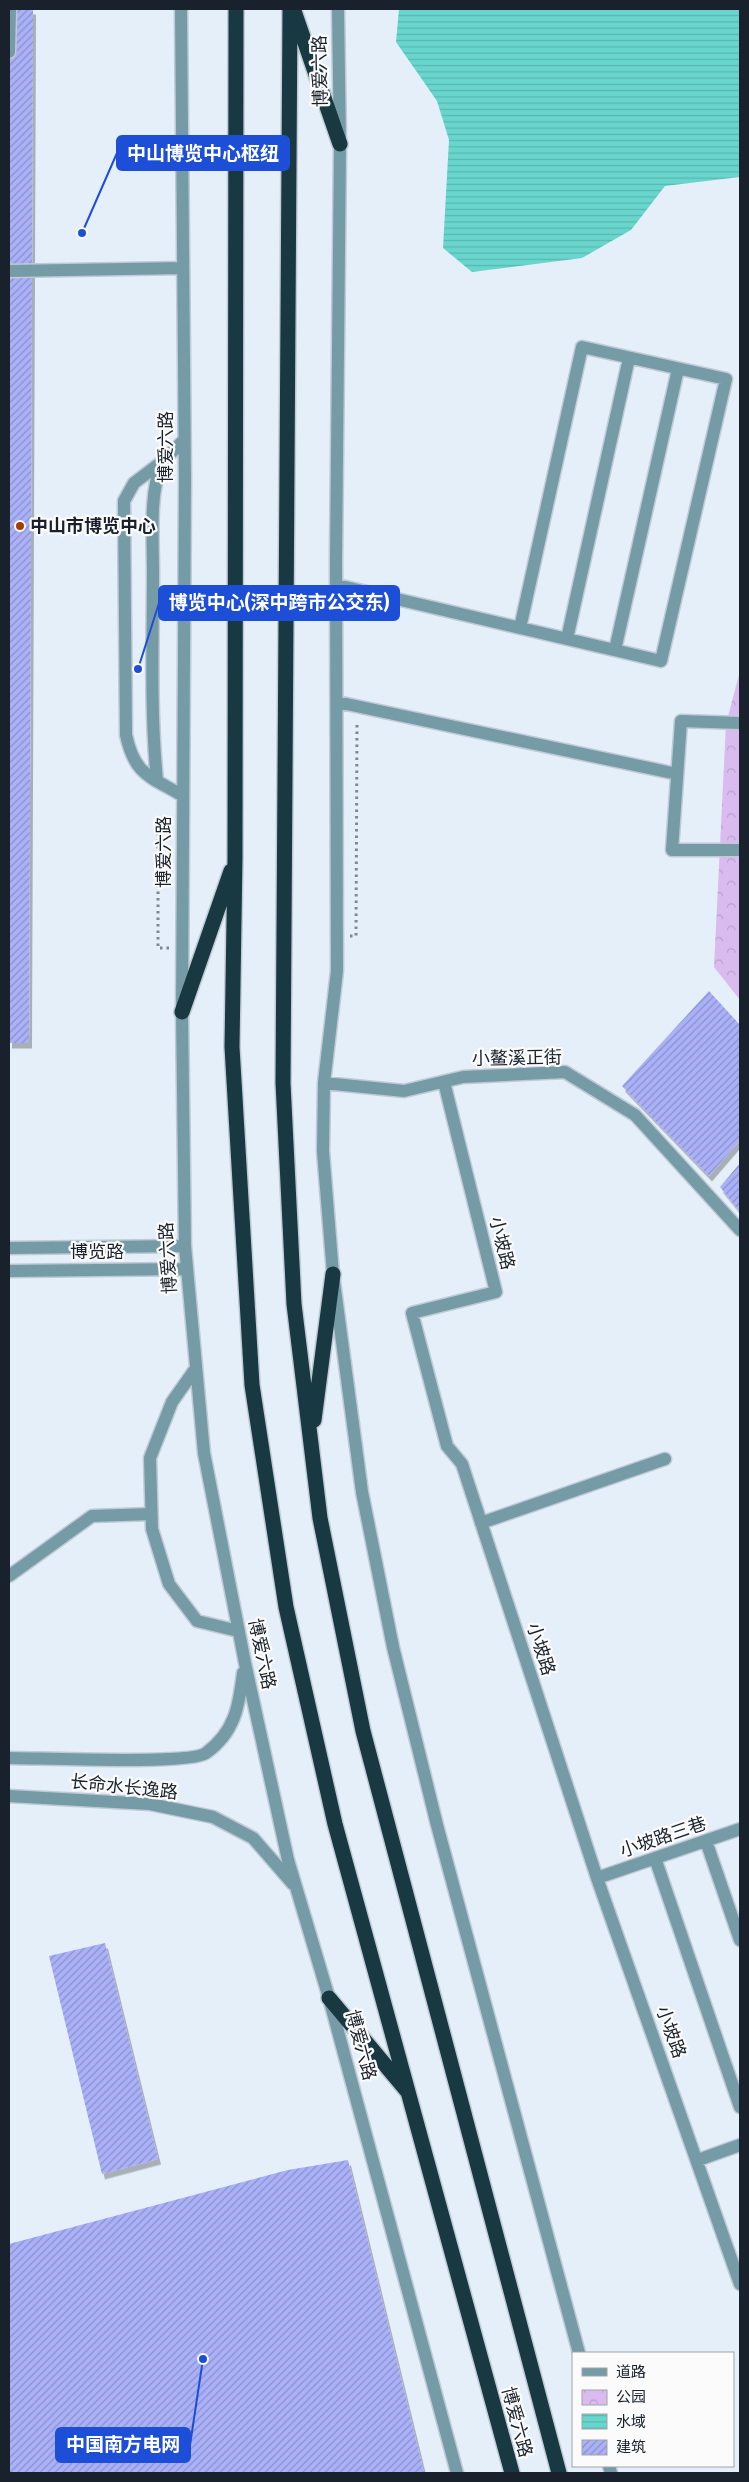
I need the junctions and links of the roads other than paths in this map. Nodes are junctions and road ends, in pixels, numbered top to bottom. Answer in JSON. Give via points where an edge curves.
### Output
{"nodes":[{"id":1,"x":10,"y":9,"type":"edge"},
{"id":2,"x":181,"y":9,"type":"edge"},
{"id":3,"x":236,"y":9,"type":"edge"},
{"id":4,"x":291,"y":9,"type":"edge"},
{"id":5,"x":338,"y":9,"type":"edge"},
{"id":6,"x":9,"y":52,"type":"edge"},
{"id":7,"x":340,"y":144,"type":"junction"},
{"id":8,"x":183,"y":268,"type":"junction"},
{"id":9,"x":9,"y":271,"type":"edge"},
{"id":10,"x":629,"y":358,"type":"junction"},
{"id":11,"x":678,"y":369,"type":"junction"},
{"id":12,"x":184,"y":440,"type":"junction"},
{"id":13,"x":163,"y":461,"type":"junction"},
{"id":14,"x":337,"y":584,"type":"junction"},
{"id":15,"x":520,"y":628,"type":"junction"},
{"id":16,"x":567,"y":639,"type":"junction"},
{"id":17,"x":615,"y":650,"type":"junction"},
{"id":18,"x":337,"y":702,"type":"junction"},
{"id":19,"x":740,"y":723,"type":"edge"},
{"id":20,"x":677,"y":774,"type":"junction"},
{"id":21,"x":157,"y":780,"type":"junction"},
{"id":22,"x":183,"y":796,"type":"junction"},
{"id":23,"x":740,"y":850,"type":"edge"},
{"id":24,"x":235,"y":858,"type":"junction"},
{"id":25,"x":182,"y":1012,"type":"junction"},
{"id":26,"x":444,"y":1082,"type":"junction"},
{"id":27,"x":324,"y":1083,"type":"junction"},
{"id":28,"x":740,"y":1230,"type":"edge"},
{"id":29,"x":185,"y":1246,"type":"junction"},
{"id":30,"x":9,"y":1248,"type":"edge"},
{"id":31,"x":186,"y":1269,"type":"junction"},
{"id":32,"x":9,"y":1270,"type":"edge"},
{"id":33,"x":333,"y":1274,"type":"junction"},
{"id":34,"x":196,"y":1368,"type":"junction"},
{"id":35,"x":311,"y":1441,"type":"junction"},
{"id":36,"x":666,"y":1459,"type":"dead end"},
{"id":37,"x":151,"y":1514,"type":"junction"},
{"id":38,"x":481,"y":1523,"type":"junction"},
{"id":39,"x":9,"y":1576,"type":"edge"},
{"id":40,"x":238,"y":1631,"type":"junction"},
{"id":41,"x":245,"y":1664,"type":"junction"},
{"id":42,"x":9,"y":1758,"type":"edge"},
{"id":43,"x":9,"y":1796,"type":"edge"},
{"id":44,"x":740,"y":1829,"type":"edge"},
{"id":45,"x":706,"y":1841,"type":"junction"},
{"id":46,"x":655,"y":1858,"type":"junction"},
{"id":47,"x":596,"y":1878,"type":"junction"},
{"id":48,"x":296,"y":1888,"type":"junction"},
{"id":49,"x":740,"y":1940,"type":"edge"},
{"id":50,"x":329,"y":1998,"type":"junction"},
{"id":51,"x":410,"y":2095,"type":"junction"},
{"id":52,"x":740,"y":2107,"type":"edge"},
{"id":53,"x":740,"y":2145,"type":"edge"},
{"id":54,"x":698,"y":2160,"type":"junction"},
{"id":55,"x":740,"y":2284,"type":"edge"},
{"id":56,"x":579,"y":2352,"type":"edge"},
{"id":57,"x":457,"y":2473,"type":"edge"},
{"id":58,"x":512,"y":2473,"type":"edge"},
{"id":59,"x":559,"y":2473,"type":"edge"}],
"edges":[{"from":1,"to":6,"type":"street"},
{"from":2,"to":8,"type":"street","name":"博爱六路"},
{"from":3,"to":24,"type":"highway","name":"博爱六路"},
{"from":4,"to":7,"type":"highway"},
{"from":4,"to":35,"type":"highway","name":"博爱六路","via":[[283,1083],[294,1304]]},
{"from":5,"to":7,"type":"street","name":"博爱六路"},
{"from":7,"to":14,"type":"street","name":"博爱六路"},
{"from":8,"to":9,"type":"street"},
{"from":8,"to":12,"type":"street","name":"博爱六路"},
{"from":10,"to":11,"type":"street"},
{"from":10,"to":15,"type":"street","via":[[582,347]]},
{"from":10,"to":16,"type":"street"},
{"from":11,"to":17,"type":"street"},
{"from":11,"to":17,"type":"street","via":[[726,380],[661,661]]},
{"from":12,"to":13,"type":"street"},
{"from":12,"to":22,"type":"street","name":"博爱六路"},
{"from":13,"to":21,"type":"street","via":[[156,477],[153,535],[152,670]]},
{"from":13,"to":21,"type":"street","via":[[134,483],[124,501],[126,735],[131,757],[141,771]]},
{"from":14,"to":15,"type":"street"},
{"from":14,"to":18,"type":"street","name":"博爱六路"},
{"from":15,"to":16,"type":"street"},
{"from":16,"to":17,"type":"street"},
{"from":18,"to":20,"type":"street"},
{"from":18,"to":27,"type":"street","name":"博爱六路","via":[[337,971]]},
{"from":19,"to":20,"type":"street","via":[[681,721]]},
{"from":20,"to":23,"type":"street","via":[[672,850]]},
{"from":21,"to":22,"type":"street"},
{"from":22,"to":25,"type":"street","name":"博爱六路"},
{"from":24,"to":25,"type":"highway"},
{"from":24,"to":51,"type":"highway","name":"博爱六路","via":[[232,1047],[252,1385],[288,1616],[335,1824]]},
{"from":25,"to":29,"type":"street","name":"博爱六路"},
{"from":26,"to":27,"type":"street","name":"小鳌溪正街","via":[[404,1091]]},
{"from":26,"to":28,"type":"street","name":"小鳌溪正街","via":[[463,1077],[565,1072],[635,1115]]},
{"from":26,"to":38,"type":"street","name":"小坡路","via":[[496,1292],[412,1313],[446,1446],[462,1464]]},
{"from":27,"to":33,"type":"street","name":"博爱六路","via":[[323,1151]]},
{"from":29,"to":30,"type":"street","name":"博览路"},
{"from":29,"to":31,"type":"street","name":"博爱六路"},
{"from":31,"to":32,"type":"street","name":"博览路"},
{"from":31,"to":34,"type":"street","name":"博爱六路"},
{"from":33,"to":35,"type":"highway"},
{"from":33,"to":56,"type":"street","name":"博爱六路","via":[[362,1492],[394,1646],[437,1825]]},
{"from":34,"to":37,"type":"street","via":[[172,1402],[150,1458]]},
{"from":34,"to":40,"type":"street","name":"博爱六路","via":[[204,1453]]},
{"from":35,"to":59,"type":"highway","name":"博爱六路","via":[[320,1518],[363,1731]]},
{"from":36,"to":38,"type":"street"},
{"from":37,"to":39,"type":"street","via":[[92,1516]]},
{"from":37,"to":40,"type":"street","via":[[152,1529],[169,1584],[197,1621]]},
{"from":38,"to":47,"type":"street","name":"小坡路"},
{"from":40,"to":41,"type":"street","name":"博爱六路"},
{"from":41,"to":42,"type":"street","name":"长命水长逸路","via":[[239,1708],[225,1734],[205,1755],[171,1760]]},
{"from":41,"to":48,"type":"street","name":"博爱六路"},
{"from":43,"to":48,"type":"street","name":"长命水长逸路","via":[[150,1804],[212,1817],[253,1838]]},
{"from":44,"to":45,"type":"street","name":"小坡路三巷"},
{"from":45,"to":46,"type":"street","name":"小坡路三巷"},
{"from":45,"to":49,"type":"street"},
{"from":46,"to":47,"type":"street","name":"小坡路三巷"},
{"from":46,"to":52,"type":"street"},
{"from":47,"to":54,"type":"street","name":"小坡路"},
{"from":48,"to":50,"type":"street","name":"博爱六路"},
{"from":50,"to":51,"type":"highway"},
{"from":50,"to":57,"type":"street","name":"博爱六路"},
{"from":51,"to":58,"type":"highway","name":"博爱六路"},
{"from":53,"to":54,"type":"street"},
{"from":54,"to":55,"type":"street","name":"小坡路"}]}
